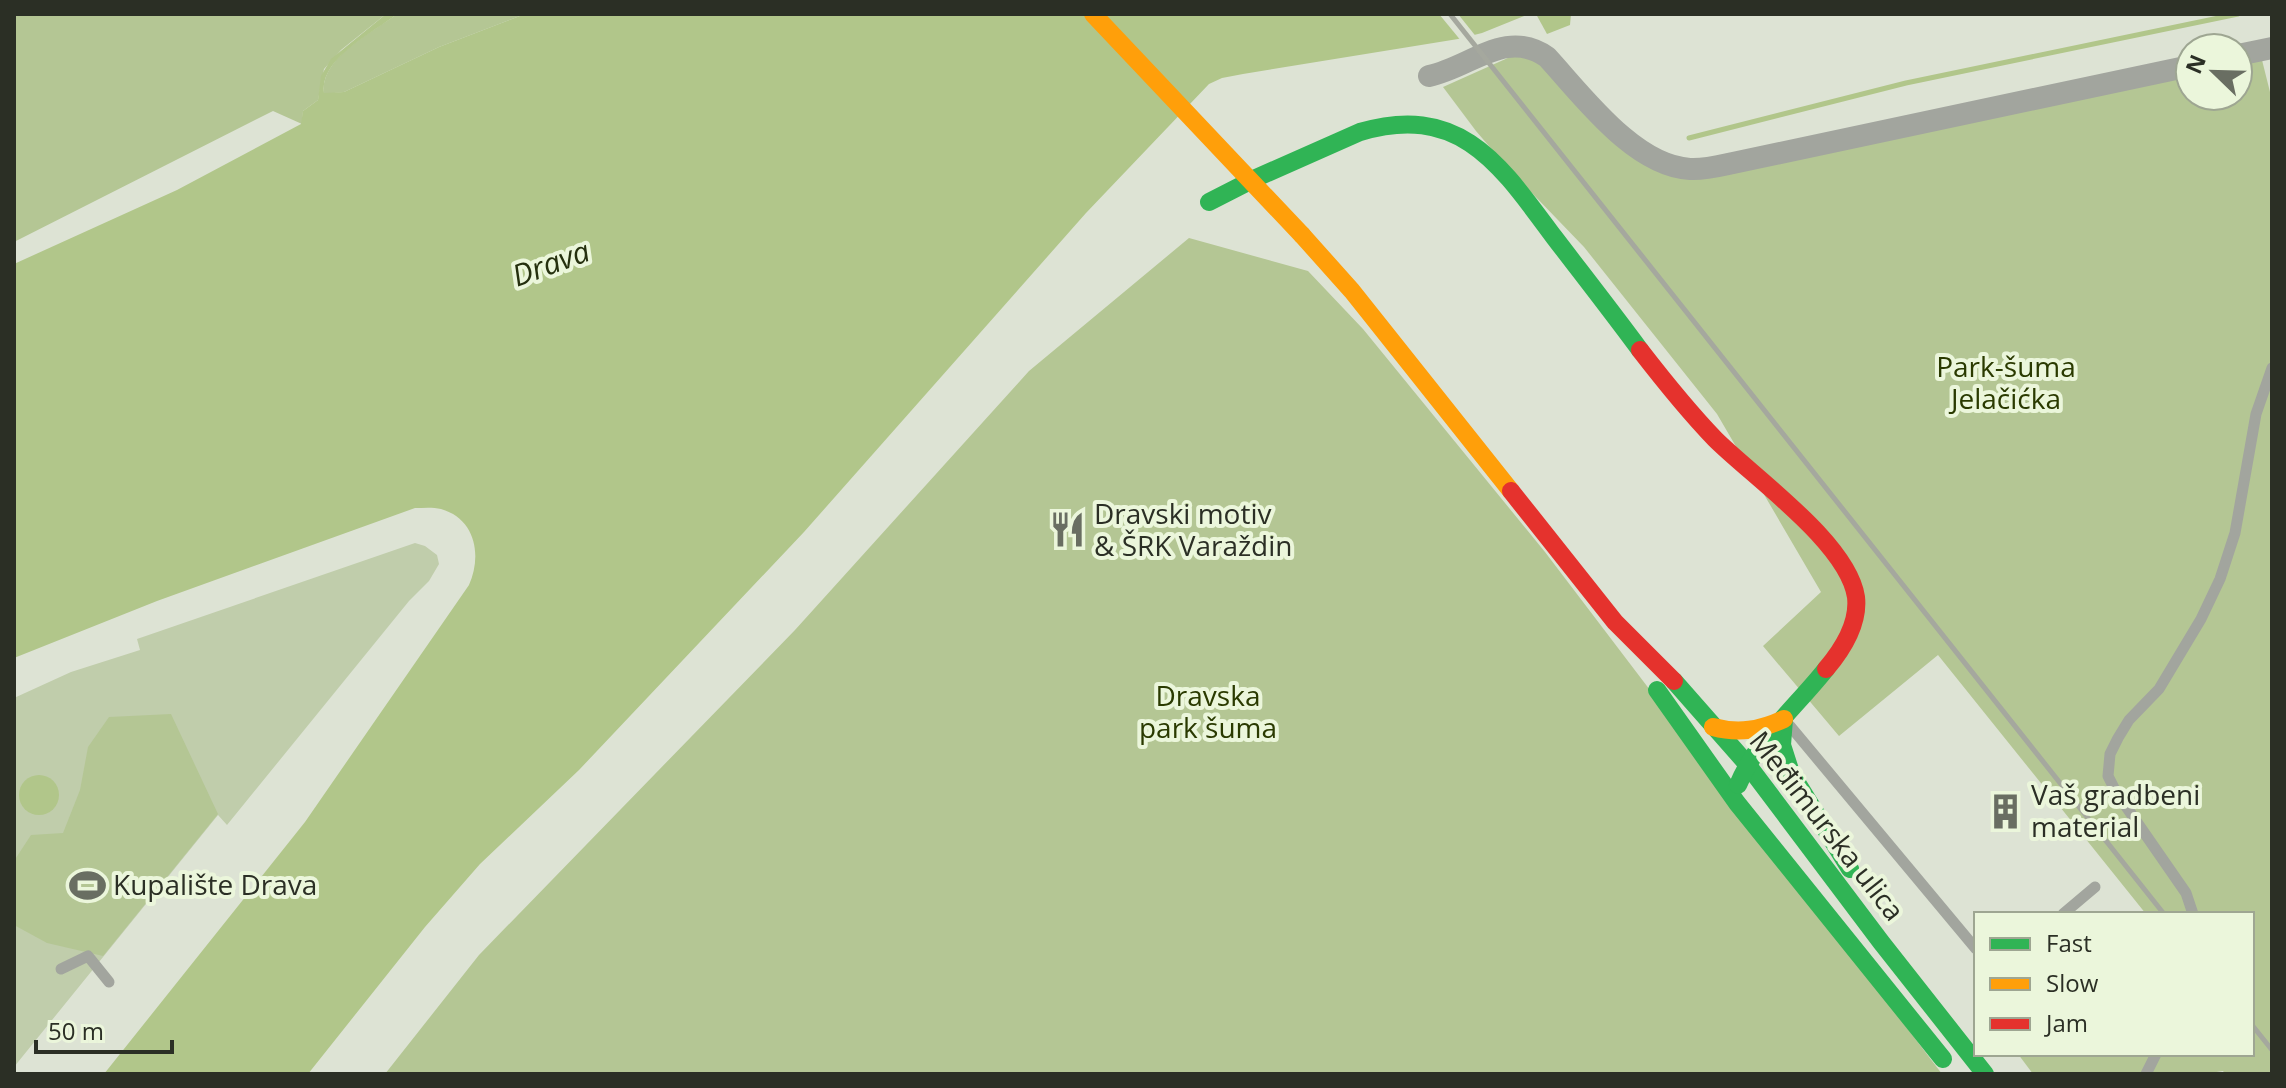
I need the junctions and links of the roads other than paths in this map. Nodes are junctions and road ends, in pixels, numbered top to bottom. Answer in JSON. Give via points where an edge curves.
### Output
{"nodes":[{"id":1,"x":1093,"y":14,"type":"edge"},
{"id":2,"x":2174,"y":69,"type":"edge"},
{"id":3,"x":1429,"y":76,"type":"dead end"},
{"id":4,"x":1209,"y":202,"type":"dead end"},
{"id":5,"x":2272,"y":368,"type":"edge"},
{"id":6,"x":1615,"y":622,"type":"junction"},
{"id":7,"x":1784,"y":719,"type":"junction"},
{"id":8,"x":1713,"y":727,"type":"junction"},
{"id":9,"x":1747,"y":764,"type":"junction"},
{"id":10,"x":1737,"y":803,"type":"junction"},
{"id":11,"x":2095,"y":887,"type":"dead end"},
{"id":12,"x":2065,"y":912,"type":"edge"},
{"id":13,"x":2192,"y":912,"type":"edge"},
{"id":14,"x":1881,"y":942,"type":"junction"},
{"id":15,"x":1974,"y":947,"type":"edge"},
{"id":16,"x":61,"y":969,"type":"dead end"},
{"id":17,"x":109,"y":982,"type":"dead end"},
{"id":18,"x":2155,"y":1056,"type":"edge"},
{"id":19,"x":1955,"y":1074,"type":"edge"},
{"id":20,"x":1985,"y":1074,"type":"edge"},
{"id":21,"x":2146,"y":1074,"type":"edge"}],
"edges":[{"from":1,"to":6,"type":"main road","name":"Međimurska ulica","bridge":true,"via":[[1352,291]]},
{"from":2,"to":3,"type":"street","via":[[1691,169],[1657,160],[1632,144],[1547,57],[1526,46],[1501,47]]},
{"from":4,"to":7,"type":"main road","via":[[1362,131],[1388,125],[1444,131],[1487,155],[1699,425],[1779,495],[1849,579],[1856,609],[1848,634],[1831,664]]},
{"from":5,"to":13,"type":"lane","via":[[2256,414],[2235,533],[2220,579],[2159,689],[2129,720],[2110,754],[2108,776],[2116,792],[2186,893]]},
{"from":6,"to":8,"type":"main road","name":"Međimurska ulica"},
{"from":6,"to":10,"type":"main road","name":"Međimurska ulica","via":[[1672,714]]},
{"from":7,"to":8,"type":"main road","via":[[1743,733]]},
{"from":7,"to":9,"type":"main road"},
{"from":7,"to":14,"type":"main road","via":[[1784,756],[1862,889]]},
{"from":7,"to":15,"type":"lane"},
{"from":8,"to":9,"type":"main road","name":"Međimurska ulica"},
{"from":9,"to":10,"type":"main road"},
{"from":9,"to":14,"type":"main road","name":"Međimurska ulica"},
{"from":10,"to":19,"type":"main road","name":"Međimurska ulica"},
{"from":11,"to":12,"type":"lane"},
{"from":14,"to":20,"type":"main road","name":"Međimurska ulica"},
{"from":16,"to":17,"type":"lane","via":[[88,956]]},
{"from":18,"to":21,"type":"lane"}]}
